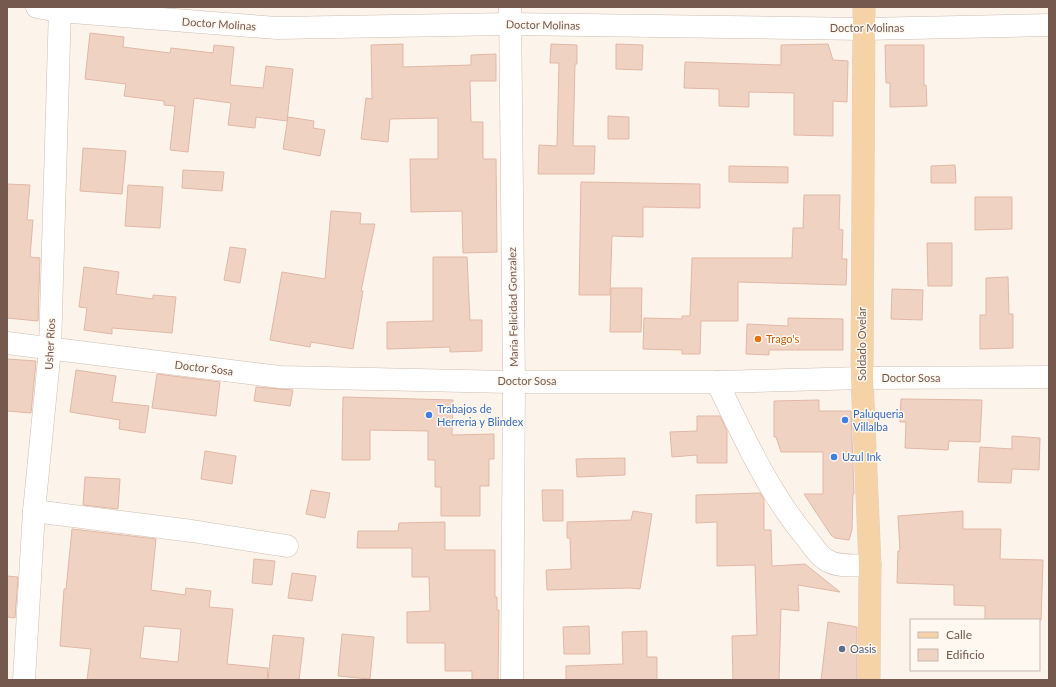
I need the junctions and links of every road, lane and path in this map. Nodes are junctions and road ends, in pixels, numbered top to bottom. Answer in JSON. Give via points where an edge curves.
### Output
{"nodes":[{"id":1,"x":37,"y":7,"type":"edge"},
{"id":2,"x":864,"y":7,"type":"edge"},
{"id":3,"x":60,"y":9,"type":"edge"},
{"id":4,"x":510,"y":16,"type":"edge"},
{"id":5,"x":1049,"y":25,"type":"edge"},
{"id":6,"x":864,"y":29,"type":"junction"},
{"id":7,"x":7,"y":343,"type":"edge"},
{"id":8,"x":50,"y":349,"type":"junction"},
{"id":9,"x":1049,"y":377,"type":"edge"},
{"id":10,"x":862,"y":378,"type":"junction"},
{"id":11,"x":514,"y":382,"type":"junction"},
{"id":12,"x":717,"y":382,"type":"junction"},
{"id":13,"x":34,"y":511,"type":"junction"},
{"id":14,"x":287,"y":546,"type":"dead end"},
{"id":15,"x":870,"y":565,"type":"junction"},
{"id":16,"x":24,"y":680,"type":"edge"},
{"id":17,"x":512,"y":680,"type":"edge"},
{"id":18,"x":869,"y":680,"type":"edge"}],
"edges":[{"from":1,"to":3,"type":"street","name":"Doctor Molinas"},
{"from":2,"to":6,"type":"main road","name":"Soldado Ovelar"},
{"from":3,"to":4,"type":"street","name":"Doctor Molinas","via":[[277,28]]},
{"from":3,"to":8,"type":"street","name":"Usher Ríos"},
{"from":4,"to":6,"type":"street","name":"Doctor Molinas"},
{"from":4,"to":11,"type":"street","name":"Maria Felicidad Gonzalez"},
{"from":5,"to":6,"type":"street","name":"Doctor Molinas"},
{"from":6,"to":10,"type":"main road","name":"Soldado Ovelar"},
{"from":7,"to":8,"type":"street","name":"Doctor Sosa"},
{"from":8,"to":11,"type":"street","name":"Doctor Sosa","via":[[280,377]]},
{"from":8,"to":13,"type":"street","name":"Usher Ríos"},
{"from":9,"to":10,"type":"street","name":"Doctor Sosa"},
{"from":10,"to":12,"type":"street","name":"Doctor Sosa"},
{"from":10,"to":15,"type":"main road","name":"Soldado Ovelar"},
{"from":11,"to":12,"type":"street","name":"Doctor Sosa"},
{"from":11,"to":17,"type":"street","name":"Maria Felicidad Gonzalez"},
{"from":12,"to":15,"type":"street","via":[[765,478],[787,514],[817,551],[825,560],[837,564]]},
{"from":13,"to":14,"type":"street"},
{"from":13,"to":16,"type":"street","name":"Usher Ríos"},
{"from":15,"to":18,"type":"main road","name":"Soldado Ovelar"}]}
